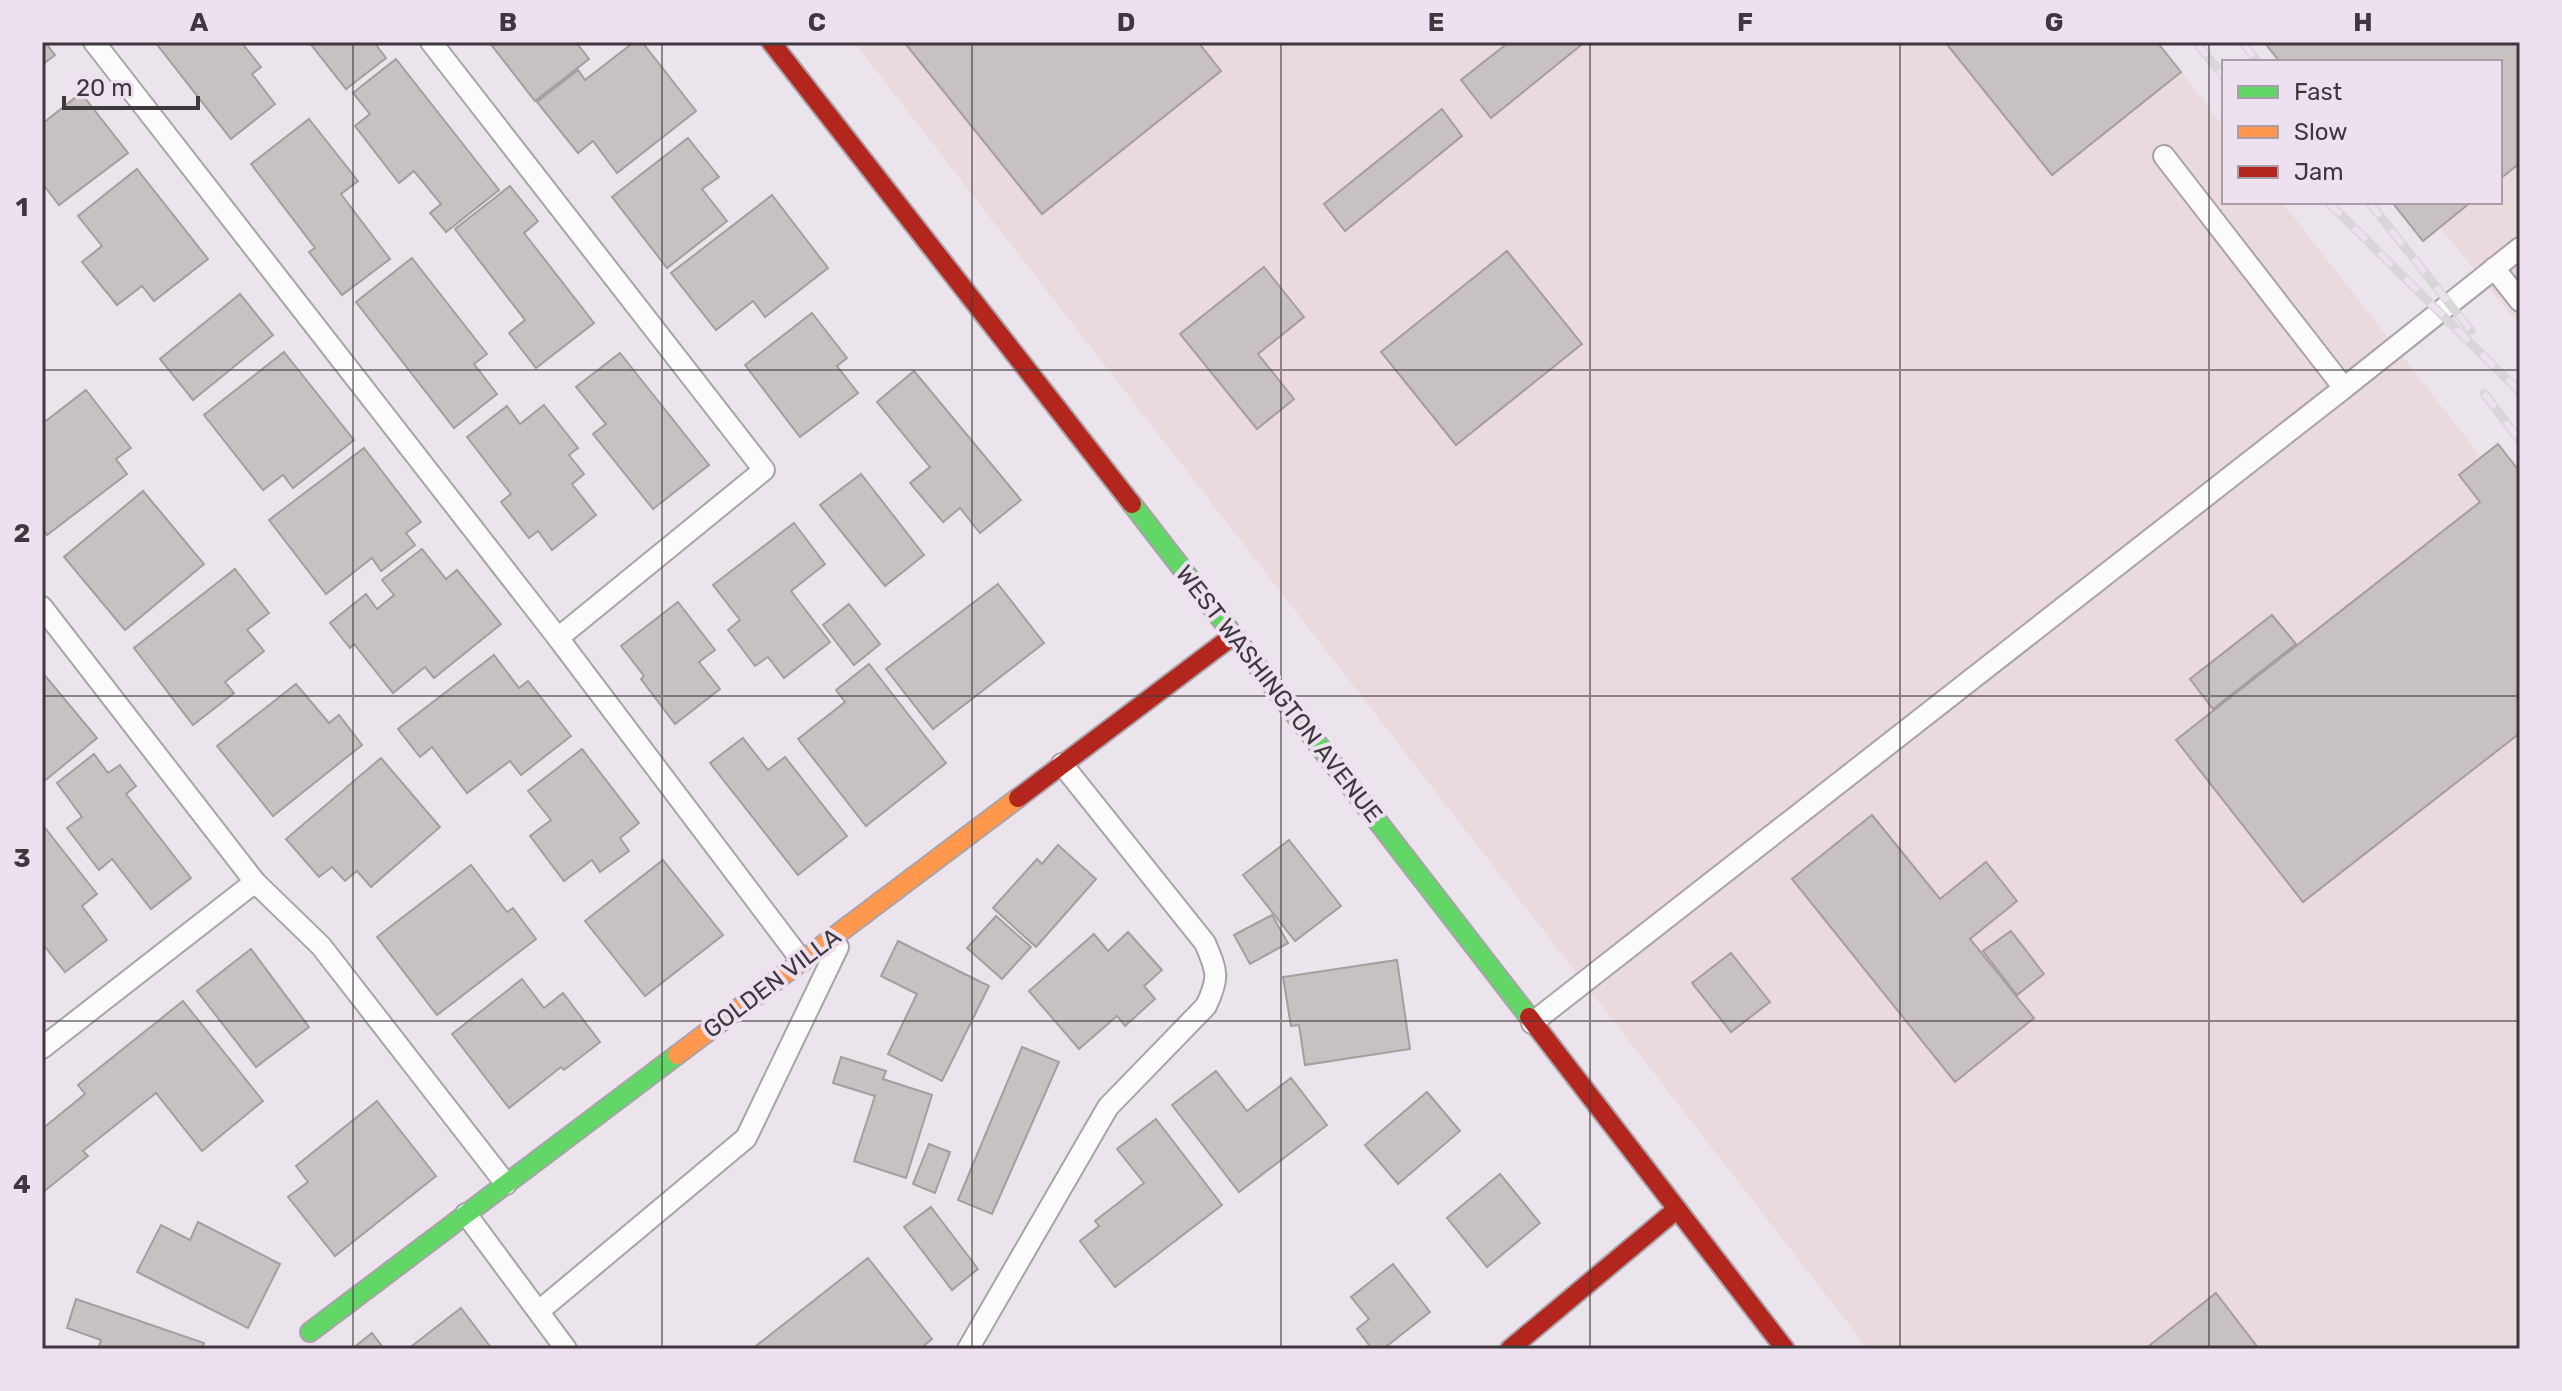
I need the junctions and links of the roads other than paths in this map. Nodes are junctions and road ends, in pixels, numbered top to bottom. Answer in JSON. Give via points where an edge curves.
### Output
{"nodes":[{"id":1,"x":94,"y":42,"type":"edge"},
{"id":2,"x":431,"y":42,"type":"edge"},
{"id":3,"x":771,"y":42,"type":"edge"},
{"id":4,"x":2164,"y":156,"type":"dead end"},
{"id":5,"x":2520,"y":248,"type":"edge"},
{"id":6,"x":2494,"y":268,"type":"junction"},
{"id":7,"x":2520,"y":301,"type":"edge"},
{"id":8,"x":2344,"y":388,"type":"junction"},
{"id":9,"x":42,"y":607,"type":"edge"},
{"id":10,"x":1234,"y":635,"type":"junction"},
{"id":11,"x":558,"y":638,"type":"junction"},
{"id":12,"x":1062,"y":764,"type":"junction"},
{"id":13,"x":255,"y":882,"type":"junction"},
{"id":14,"x":849,"y":926,"type":"junction"},
{"id":15,"x":802,"y":961,"type":"junction"},
{"id":16,"x":1532,"y":1023,"type":"junction"},
{"id":17,"x":44,"y":1043,"type":"edge"},
{"id":18,"x":506,"y":1184,"type":"junction"},
{"id":19,"x":1676,"y":1210,"type":"junction"},
{"id":20,"x":466,"y":1214,"type":"junction"},
{"id":21,"x":539,"y":1311,"type":"junction"},
{"id":22,"x":306,"y":1340,"type":"edge"},
{"id":23,"x":566,"y":1349,"type":"edge"},
{"id":24,"x":968,"y":1349,"type":"edge"},
{"id":25,"x":1510,"y":1349,"type":"edge"},
{"id":26,"x":1785,"y":1349,"type":"edge"}],
"edges":[{"from":1,"to":11,"type":"lane"},
{"from":2,"to":11,"type":"lane","via":[[764,470]]},
{"from":3,"to":10,"type":"main road","name":"WEST WASHINGTON AVENUE"},
{"from":4,"to":8,"type":"lane"},
{"from":5,"to":6,"type":"lane"},
{"from":6,"to":7,"type":"lane"},
{"from":6,"to":8,"type":"lane"},
{"from":8,"to":16,"type":"lane"},
{"from":9,"to":13,"type":"lane"},
{"from":10,"to":12,"type":"main road","name":"GOLDEN VILLA"},
{"from":10,"to":16,"type":"main road","name":"WEST WASHINGTON AVENUE"},
{"from":11,"to":15,"type":"lane"},
{"from":12,"to":14,"type":"main road","name":"GOLDEN VILLA"},
{"from":12,"to":24,"type":"lane","via":[[1205,943],[1217,971],[1215,986],[1206,1006],[1108,1107]]},
{"from":13,"to":17,"type":"lane"},
{"from":13,"to":18,"type":"lane","via":[[321,946]]},
{"from":14,"to":15,"type":"main road","name":"GOLDEN VILLA"},
{"from":14,"to":21,"type":"lane","via":[[746,1138]]},
{"from":15,"to":18,"type":"main road","name":"GOLDEN VILLA"},
{"from":16,"to":19,"type":"main road","name":"WEST WASHINGTON AVENUE"},
{"from":18,"to":20,"type":"main road","name":"GOLDEN VILLA"},
{"from":19,"to":25,"type":"main road"},
{"from":19,"to":26,"type":"main road","name":"WEST WASHINGTON AVENUE"},
{"from":20,"to":21,"type":"lane"},
{"from":20,"to":22,"type":"main road","name":"GOLDEN VILLA"},
{"from":21,"to":23,"type":"lane"}]}
